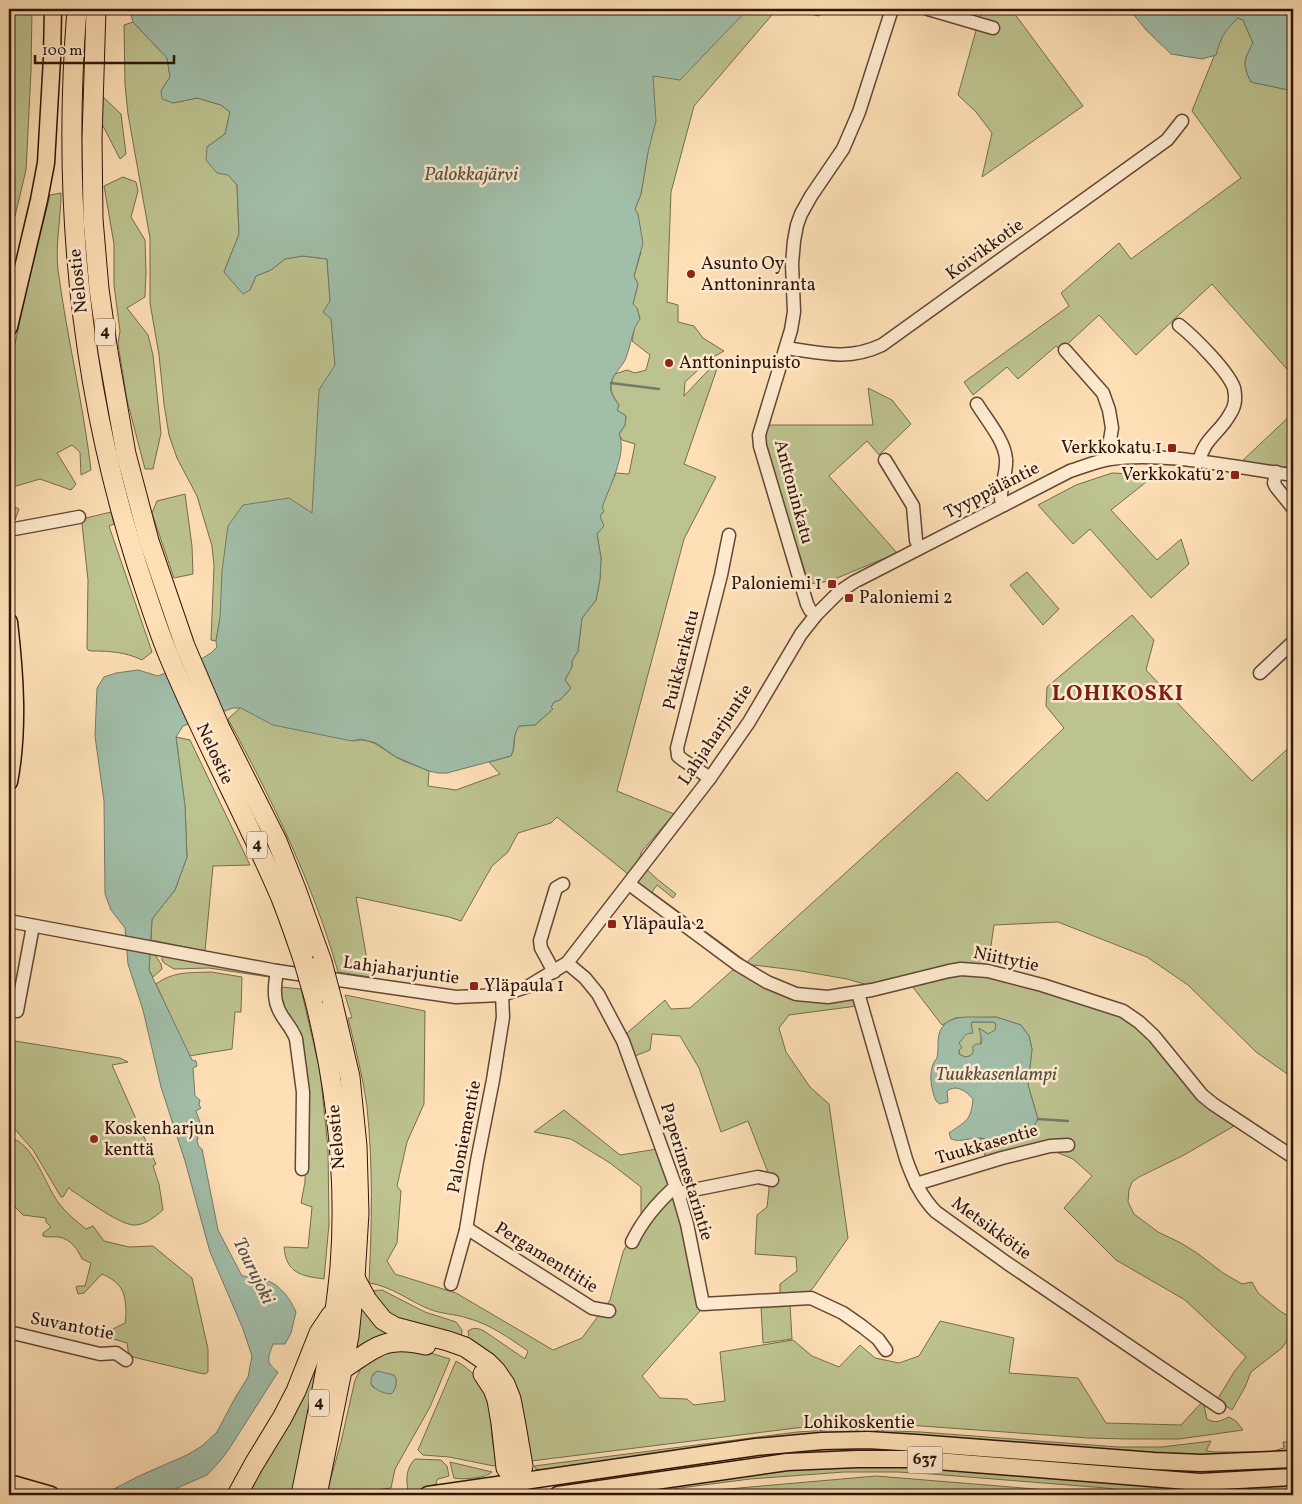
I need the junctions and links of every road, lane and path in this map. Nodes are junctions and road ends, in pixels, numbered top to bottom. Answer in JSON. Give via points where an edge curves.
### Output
{"nodes":[{"id":1,"x":53,"y":9,"type":"edge"},
{"id":2,"x":77,"y":9,"type":"edge"},
{"id":3,"x":96,"y":9,"type":"edge"},
{"id":4,"x":892,"y":9,"type":"edge"},
{"id":5,"x":928,"y":9,"type":"edge"},
{"id":6,"x":993,"y":28,"type":"dead end"},
{"id":7,"x":1182,"y":121,"type":"dead end"},
{"id":8,"x":1179,"y":324,"type":"dead end"},
{"id":9,"x":9,"y":327,"type":"edge"},
{"id":10,"x":786,"y":348,"type":"junction"},
{"id":11,"x":1064,"y":350,"type":"dead end"},
{"id":12,"x":977,"y":404,"type":"dead end"},
{"id":13,"x":1108,"y":459,"type":"junction"},
{"id":14,"x":885,"y":460,"type":"dead end"},
{"id":15,"x":1199,"y":462,"type":"junction"},
{"id":16,"x":1276,"y":472,"type":"junction"},
{"id":17,"x":1293,"y":475,"type":"edge"},
{"id":18,"x":1004,"y":505,"type":"junction"},
{"id":19,"x":1293,"y":508,"type":"edge"},
{"id":20,"x":79,"y":517,"type":"dead end"},
{"id":21,"x":9,"y":530,"type":"edge"},
{"id":22,"x":730,"y":535,"type":"dead end"},
{"id":23,"x":919,"y":548,"type":"junction"},
{"id":24,"x":816,"y":615,"type":"junction"},
{"id":25,"x":9,"y":622,"type":"edge"},
{"id":26,"x":1293,"y":642,"type":"edge"},
{"id":27,"x":176,"y":649,"type":"junction"},
{"id":28,"x":1260,"y":673,"type":"dead end"},
{"id":29,"x":212,"y":731,"type":"junction"},
{"id":30,"x":710,"y":778,"type":"junction"},
{"id":31,"x":9,"y":782,"type":"edge"},
{"id":32,"x":563,"y":884,"type":"dead end"},
{"id":33,"x":629,"y":884,"type":"junction"},
{"id":34,"x":9,"y":921,"type":"edge"},
{"id":35,"x":33,"y":926,"type":"junction"},
{"id":36,"x":566,"y":963,"type":"junction"},
{"id":37,"x":277,"y":971,"type":"junction"},
{"id":38,"x":554,"y":972,"type":"junction"},
{"id":39,"x":858,"y":992,"type":"junction"},
{"id":40,"x":502,"y":995,"type":"junction"},
{"id":41,"x":17,"y":1011,"type":"dead end"},
{"id":42,"x":1068,"y":1146,"type":"dead end"},
{"id":43,"x":1293,"y":1157,"type":"edge"},
{"id":44,"x":302,"y":1169,"type":"dead end"},
{"id":45,"x":772,"y":1180,"type":"dead end"},
{"id":46,"x":916,"y":1184,"type":"junction"},
{"id":47,"x":677,"y":1190,"type":"junction"},
{"id":48,"x":466,"y":1230,"type":"junction"},
{"id":49,"x":632,"y":1242,"type":"dead end"},
{"id":50,"x":355,"y":1278,"type":"junction"},
{"id":51,"x":451,"y":1284,"type":"dead end"},
{"id":52,"x":335,"y":1310,"type":"junction"},
{"id":53,"x":609,"y":1311,"type":"dead end"},
{"id":54,"x":9,"y":1332,"type":"edge"},
{"id":55,"x":886,"y":1350,"type":"dead end"},
{"id":56,"x":126,"y":1360,"type":"dead end"},
{"id":57,"x":342,"y":1369,"type":"junction"},
{"id":58,"x":1219,"y":1407,"type":"dead end"},
{"id":59,"x":1293,"y":1459,"type":"edge"},
{"id":60,"x":1293,"y":1476,"type":"edge"},
{"id":61,"x":9,"y":1483,"type":"edge"},
{"id":62,"x":519,"y":1489,"type":"edge"},
{"id":63,"x":51,"y":1495,"type":"edge"},
{"id":64,"x":237,"y":1495,"type":"edge"},
{"id":65,"x":301,"y":1495,"type":"edge"},
{"id":66,"x":317,"y":1495,"type":"edge"},
{"id":67,"x":428,"y":1495,"type":"edge"},
{"id":68,"x":558,"y":1495,"type":"edge"}],
"edges":[{"from":1,"to":9,"type":"main road","via":[[46,163]]},
{"from":2,"to":27,"type":"highway","name":"Nelostie","number":"4","via":[[73,56],[72,174],[84,332],[122,516],[147,595]]},
{"from":3,"to":27,"type":"highway","name":"Nelostie","number":"4","via":[[93,219],[102,316],[128,463]]},
{"from":4,"to":10,"type":"street","name":"Anttoninkatu","via":[[859,112],[843,149],[797,225],[792,264],[794,312]]},
{"from":5,"to":6,"type":"street"},
{"from":7,"to":10,"type":"street","name":"Koivikkotie","via":[[1167,140],[882,345],[868,352],[842,355]]},
{"from":8,"to":15,"type":"street","via":[[1228,377],[1235,395],[1230,415],[1205,445]]},
{"from":10,"to":24,"type":"street","name":"Anttoninkatu","via":[[761,427],[760,446],[806,604]]},
{"from":11,"to":13,"type":"street","via":[[1103,393],[1112,428]]},
{"from":12,"to":18,"type":"street","via":[[1002,442],[1006,454],[1001,494]]},
{"from":13,"to":15,"type":"street","name":"Tyyppäläntie","via":[[1152,457]]},
{"from":13,"to":18,"type":"street","name":"Tyyppäläntie","via":[[1070,471]]},
{"from":14,"to":23,"type":"street","via":[[913,506]]},
{"from":15,"to":16,"type":"street","name":"Tyyppäläntie"},
{"from":16,"to":17,"type":"street","name":"Tyyppäläntie"},
{"from":16,"to":19,"type":"street","via":[[1274,483]]},
{"from":18,"to":23,"type":"street","name":"Tyyppäläntie"},
{"from":20,"to":21,"type":"street"},
{"from":22,"to":30,"type":"street","name":"Puikkarikatu","via":[[677,748],[678,756]]},
{"from":23,"to":24,"type":"street","name":"Tyyppäläntie","via":[[854,582]]},
{"from":24,"to":30,"type":"street","name":"Lahjaharjuntie"},
{"from":25,"to":31,"type":"main road","via":[[15,705]]},
{"from":26,"to":28,"type":"street"},
{"from":27,"to":29,"type":"highway","name":"Nelostie","number":"4"},
{"from":29,"to":50,"type":"highway","name":"Nelostie","number":"4","bridge":true,"via":[[277,841],[322,962],[344,1045],[357,1146]]},
{"from":29,"to":52,"type":"highway","name":"Nelostie","number":"4","bridge":true,"via":[[303,959],[328,1062],[340,1145],[342,1212]]},
{"from":30,"to":33,"type":"street","name":"Lahjaharjuntie"},
{"from":32,"to":38,"type":"street","via":[[556,888],[540,941]]},
{"from":33,"to":36,"type":"street","name":"Lahjaharjuntie"},
{"from":33,"to":39,"type":"street","name":"Niittytie","via":[[737,964],[767,982],[796,994],[828,996]]},
{"from":34,"to":35,"type":"street","name":"Lahjaharjuntie"},
{"from":35,"to":37,"type":"street","name":"Lahjaharjuntie"},
{"from":35,"to":41,"type":"street"},
{"from":36,"to":38,"type":"street","name":"Lahjaharjuntie"},
{"from":36,"to":47,"type":"street","name":"Paperimestarintie","via":[[598,994],[623,1041]]},
{"from":37,"to":40,"type":"street","name":"Lahjaharjuntie","via":[[456,997]]},
{"from":37,"to":44,"type":"street","via":[[276,999],[294,1032],[303,1092]]},
{"from":38,"to":40,"type":"street","name":"Lahjaharjuntie","via":[[529,986]]},
{"from":39,"to":43,"type":"street","name":"Niittytie","via":[[948,971],[977,969],[1116,1008],[1154,1036],[1213,1104]]},
{"from":39,"to":46,"type":"street","name":"Metsikkötie"},
{"from":40,"to":48,"type":"street","name":"Paloniementie","via":[[503,1018]]},
{"from":42,"to":46,"type":"street","name":"Tuukkasentie","via":[[1050,1146]]},
{"from":45,"to":47,"type":"street","via":[[758,1177]]},
{"from":46,"to":58,"type":"street","name":"Metsikkötie","via":[[936,1212]]},
{"from":47,"to":49,"type":"street","via":[[661,1199]]},
{"from":47,"to":55,"type":"street","name":"Paperimestarintie","via":[[703,1304],[811,1298],[843,1313]]},
{"from":48,"to":51,"type":"street","name":"Paloniementie"},
{"from":48,"to":53,"type":"street","name":"Pergamenttitie","via":[[592,1308]]},
{"from":50,"to":57,"type":"highway","name":"Nelostie","number":"4"},
{"from":50,"to":62,"type":"highway","via":[[383,1320],[395,1327],[465,1347],[496,1371],[511,1400],[516,1425],[523,1466]]},
{"from":52,"to":64,"type":"highway","via":[[319,1333],[296,1392]]},
{"from":52,"to":65,"type":"highway","name":"Nelostie","number":"4"},
{"from":54,"to":56,"type":"street","name":"Suvantotie","via":[[100,1354],[116,1353]]},
{"from":57,"to":62,"type":"highway","via":[[369,1350],[397,1341],[444,1350],[471,1363],[483,1373],[493,1389],[506,1468]]},
{"from":57,"to":66,"type":"highway","name":"Nelostie","number":"4"},
{"from":59,"to":62,"type":"main road","name":"Lohikoskentie","number":"637","via":[[1201,1463],[868,1440],[822,1441],[756,1447]]},
{"from":60,"to":68,"type":"main road","name":"Lohikoskentie","number":"637","via":[[1200,1482],[912,1459],[857,1459],[787,1462]]},
{"from":61,"to":63,"type":"main road"},
{"from":62,"to":67,"type":"main road","name":"Lohikoskentie","number":"637"}]}
